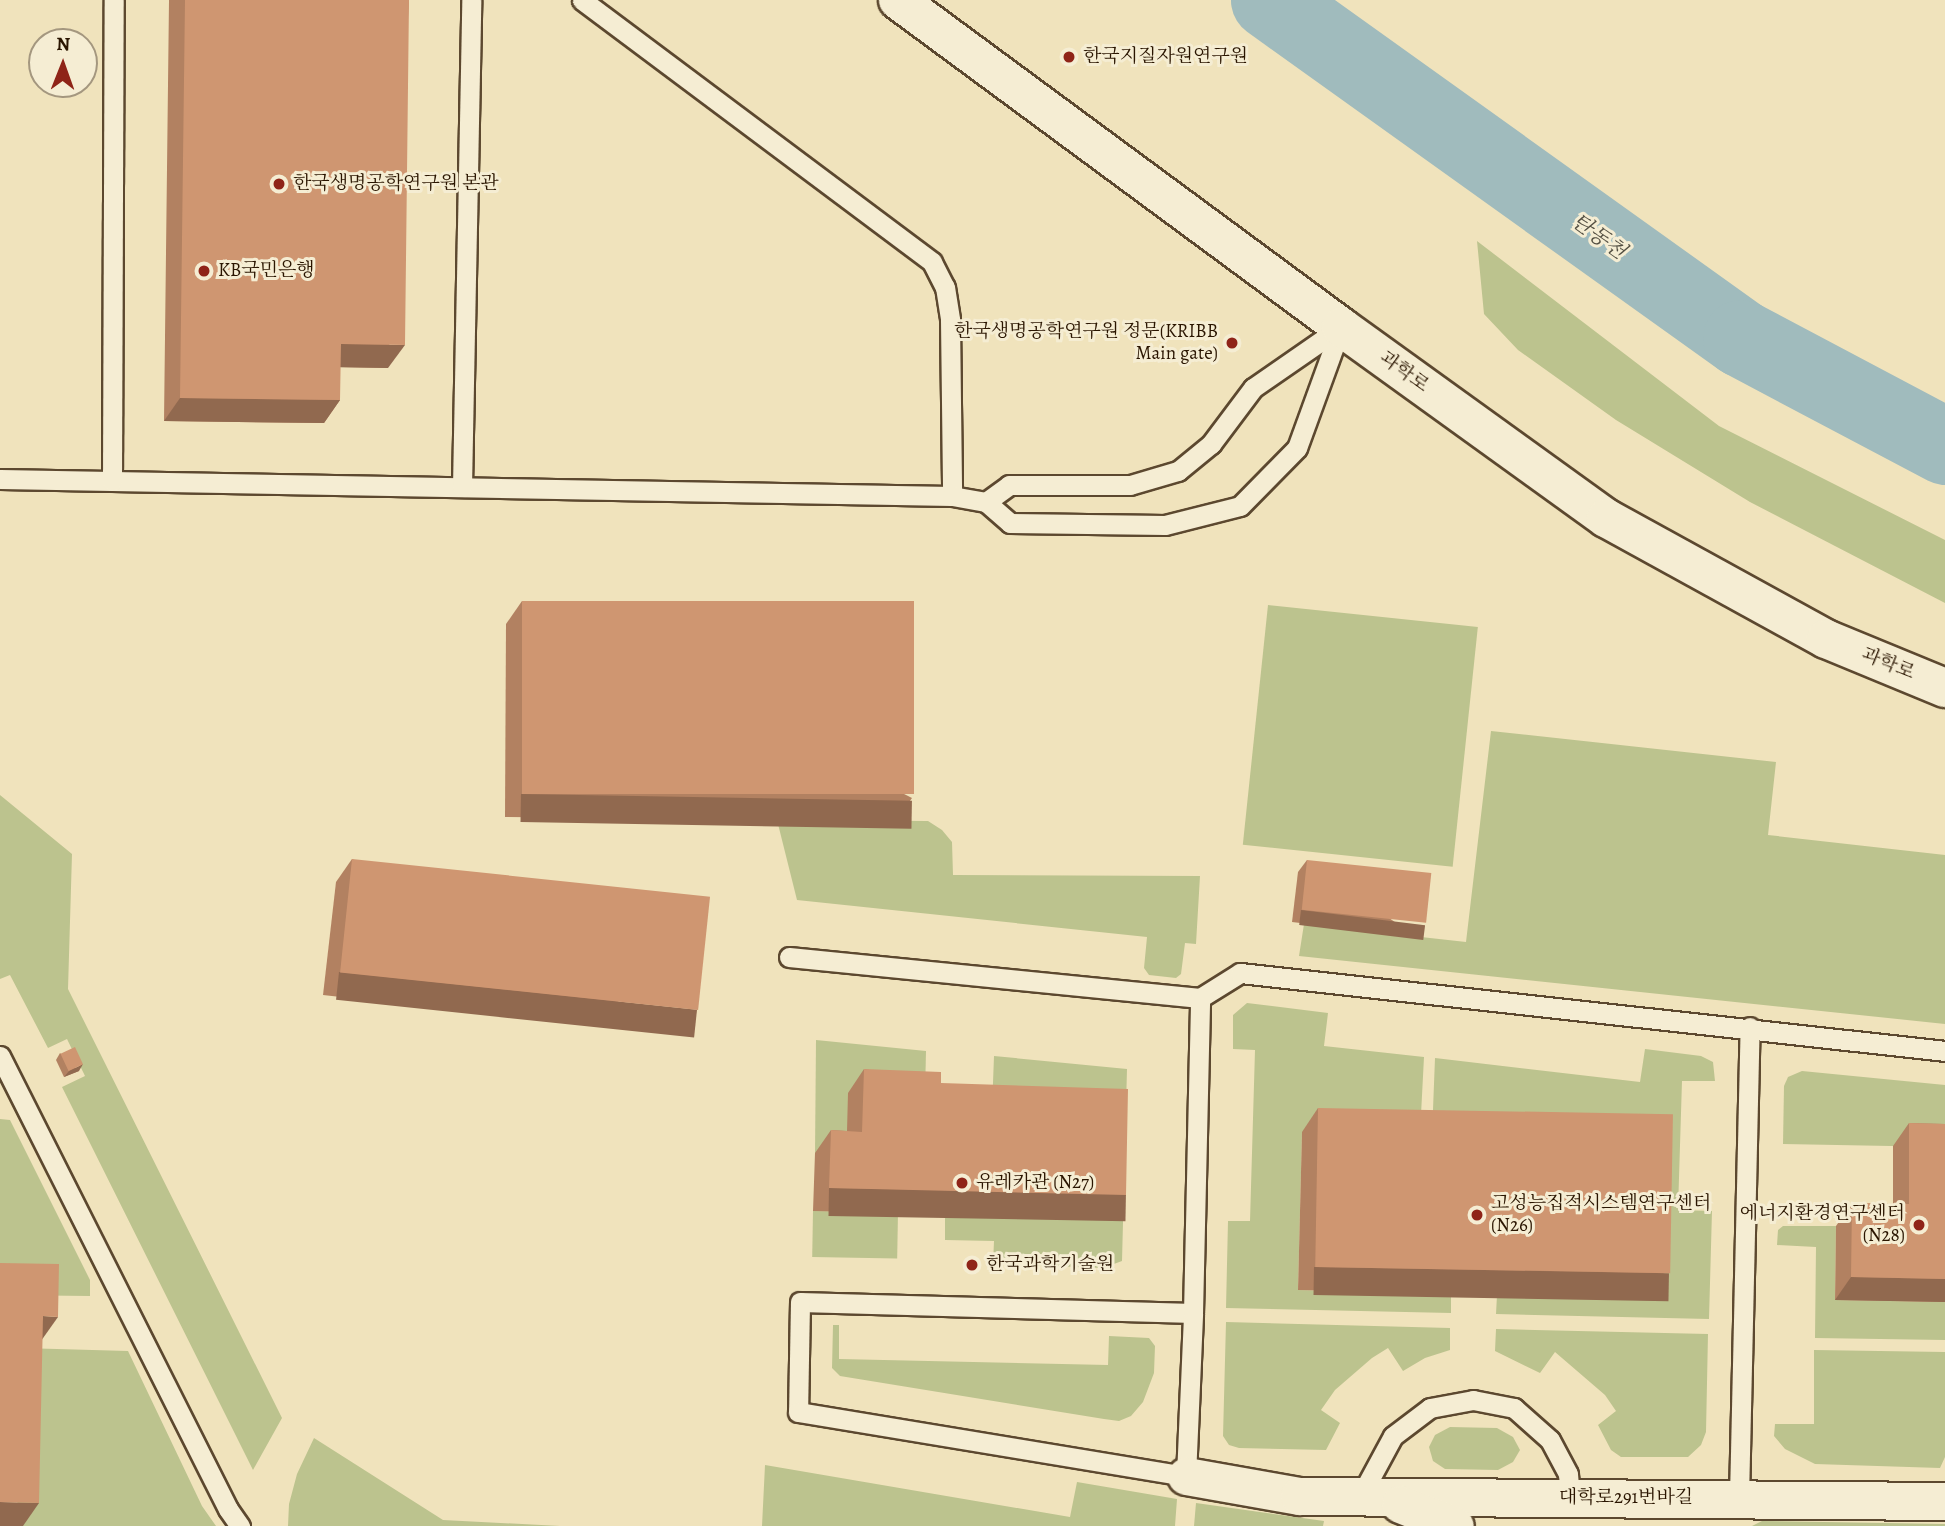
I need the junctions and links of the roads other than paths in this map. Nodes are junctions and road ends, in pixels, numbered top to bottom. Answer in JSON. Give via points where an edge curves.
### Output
{"nodes":[{"id":1,"x":114,"y":0,"type":"edge"},
{"id":2,"x":471,"y":0,"type":"edge"},
{"id":3,"x":582,"y":0,"type":"edge"},
{"id":4,"x":898,"y":0,"type":"edge"},
{"id":5,"x":1341,"y":327,"type":"junction"},
{"id":6,"x":0,"y":479,"type":"edge"},
{"id":7,"x":112,"y":481,"type":"junction"},
{"id":8,"x":462,"y":487,"type":"junction"},
{"id":9,"x":952,"y":496,"type":"junction"},
{"id":10,"x":986,"y":502,"type":"junction"},
{"id":11,"x":1945,"y":688,"type":"edge"},
{"id":12,"x":789,"y":957,"type":"dead end"},
{"id":13,"x":1200,"y":998,"type":"junction"},
{"id":14,"x":1750,"y":1027,"type":"junction"},
{"id":15,"x":1945,"y":1051,"type":"edge"},
{"id":16,"x":0,"y":1056,"type":"edge"},
{"id":17,"x":1193,"y":1312,"type":"junction"},
{"id":18,"x":1186,"y":1476,"type":"junction"},
{"id":19,"x":1372,"y":1497,"type":"junction"},
{"id":20,"x":1733,"y":1497,"type":"junction"},
{"id":21,"x":1570,"y":1498,"type":"junction"},
{"id":22,"x":1945,"y":1501,"type":"edge"},
{"id":23,"x":240,"y":1526,"type":"edge"},
{"id":24,"x":1455,"y":1526,"type":"edge"},
{"id":25,"x":1703,"y":1526,"type":"edge"}],
"edges":[{"from":1,"to":7,"type":"lane"},
{"from":2,"to":8,"type":"lane"},
{"from":3,"to":9,"type":"lane","via":[[932,262],[945,287],[950,320]]},
{"from":4,"to":5,"type":"main road","name":"과학로"},
{"from":5,"to":10,"type":"lane","via":[[1253,388],[1211,444],[1178,471],[1130,485],[1009,485]]},
{"from":5,"to":10,"type":"lane","via":[[1297,448],[1240,506],[1165,525],[1010,523]]},
{"from":5,"to":11,"type":"main road","name":"과학로","via":[[1606,517],[1826,639]]},
{"from":6,"to":7,"type":"lane"},
{"from":7,"to":8,"type":"lane"},
{"from":8,"to":9,"type":"lane"},
{"from":9,"to":10,"type":"lane"},
{"from":12,"to":13,"type":"lane"},
{"from":13,"to":14,"type":"lane","via":[[1240,973]]},
{"from":13,"to":17,"type":"lane"},
{"from":14,"to":15,"type":"lane"},
{"from":14,"to":20,"type":"lane"},
{"from":16,"to":23,"type":"lane"},
{"from":17,"to":18,"type":"lane"},
{"from":17,"to":18,"type":"lane","via":[[800,1302],[798,1412]]},
{"from":18,"to":19,"type":"street","name":"대학로291번바길","via":[[1299,1496]]},
{"from":19,"to":21,"type":"street","name":"대학로291번바길"},
{"from":19,"to":21,"type":"lane","via":[[1393,1436],[1430,1408],[1473,1400],[1514,1408],[1550,1440],[1568,1474]]},
{"from":19,"to":24,"type":"street"},
{"from":20,"to":21,"type":"street","name":"대학로291번바길"},
{"from":20,"to":22,"type":"street","name":"대학로291번바길"},
{"from":20,"to":25,"type":"street"}]}
